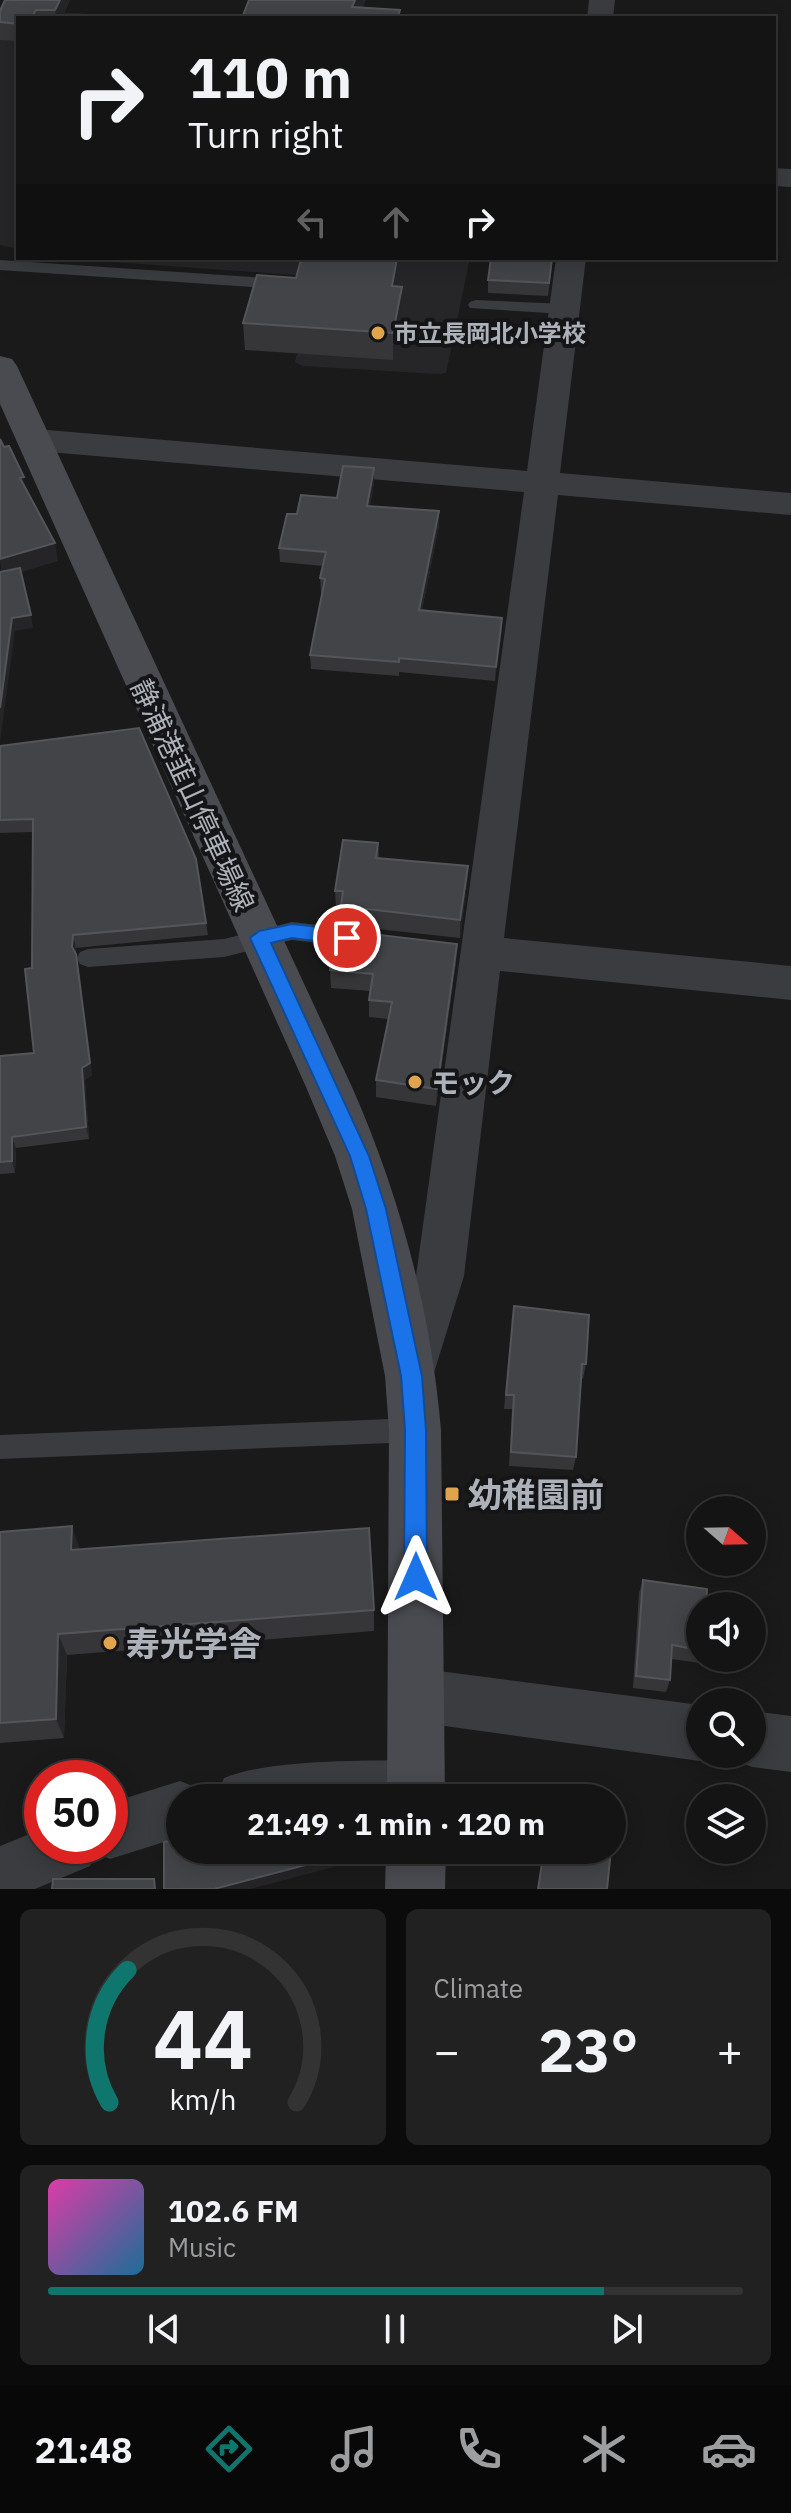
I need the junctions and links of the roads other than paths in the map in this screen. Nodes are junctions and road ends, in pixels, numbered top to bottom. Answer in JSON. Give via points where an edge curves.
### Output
{"nodes":[{"id":1,"x":571,"y":260,"type":"edge"},
{"id":2,"x":0,"y":265,"type":"edge"},
{"id":3,"x":295,"y":285,"type":"edge"},
{"id":4,"x":476,"y":305,"type":"dead end"},
{"id":5,"x":564,"y":309,"type":"junction"},
{"id":6,"x":5,"y":387,"type":"edge"},
{"id":7,"x":36,"y":440,"type":"junction"},
{"id":8,"x":542,"y":485,"type":"junction"},
{"id":9,"x":791,"y":504,"type":"edge"},
{"id":10,"x":259,"y":938,"type":"junction"},
{"id":11,"x":380,"y":941,"type":"edge"},
{"id":12,"x":469,"y":951,"type":"junction"},
{"id":13,"x":88,"y":958,"type":"dead end"},
{"id":14,"x":791,"y":983,"type":"edge"},
{"id":15,"x":411,"y":1376,"type":"junction"},
{"id":16,"x":415,"y":1430,"type":"junction"},
{"id":17,"x":0,"y":1447,"type":"edge"},
{"id":18,"x":416,"y":1695,"type":"junction"},
{"id":19,"x":686,"y":1731,"type":"edge"},
{"id":20,"x":766,"y":1741,"type":"edge"},
{"id":21,"x":791,"y":1744,"type":"edge"},
{"id":22,"x":416,"y":1784,"type":"edge"},
{"id":23,"x":166,"y":1813,"type":"edge"},
{"id":24,"x":128,"y":1825,"type":"edge"},
{"id":25,"x":27,"y":1864,"type":"edge"},
{"id":26,"x":416,"y":1864,"type":"edge"},
{"id":27,"x":0,"y":1875,"type":"edge"},
{"id":28,"x":415,"y":1889,"type":"edge"}],
"edges":[{"from":1,"to":5,"type":"street"},
{"from":2,"to":3,"type":"lane"},
{"from":4,"to":5,"type":"lane"},
{"from":5,"to":8,"type":"street"},
{"from":6,"to":7,"type":"main road","name":"静浦港韮山停車場線"},
{"from":7,"to":8,"type":"street"},
{"from":7,"to":10,"type":"main road","name":"静浦港韮山停車場線"},
{"from":8,"to":9,"type":"street"},
{"from":8,"to":12,"type":"street"},
{"from":10,"to":11,"type":"lane","via":[[292,931]]},
{"from":10,"to":13,"type":"lane","via":[[224,948]]},
{"from":10,"to":15,"type":"main road","name":"静浦港韮山停車場線","via":[[359,1156],[376,1209]]},
{"from":12,"to":14,"type":"street"},
{"from":12,"to":15,"type":"street","via":[[440,1276]]},
{"from":15,"to":16,"type":"main road","name":"静浦港韮山停車場線"},
{"from":16,"to":17,"type":"lane"},
{"from":16,"to":18,"type":"main road","name":"静浦港韮山停車場線"},
{"from":18,"to":19,"type":"street"},
{"from":18,"to":22,"type":"main road","name":"静浦港韮山停車場線"},
{"from":20,"to":21,"type":"street"},
{"from":23,"to":24,"type":"street"},
{"from":25,"to":27,"type":"street"},
{"from":26,"to":28,"type":"main road"}]}
